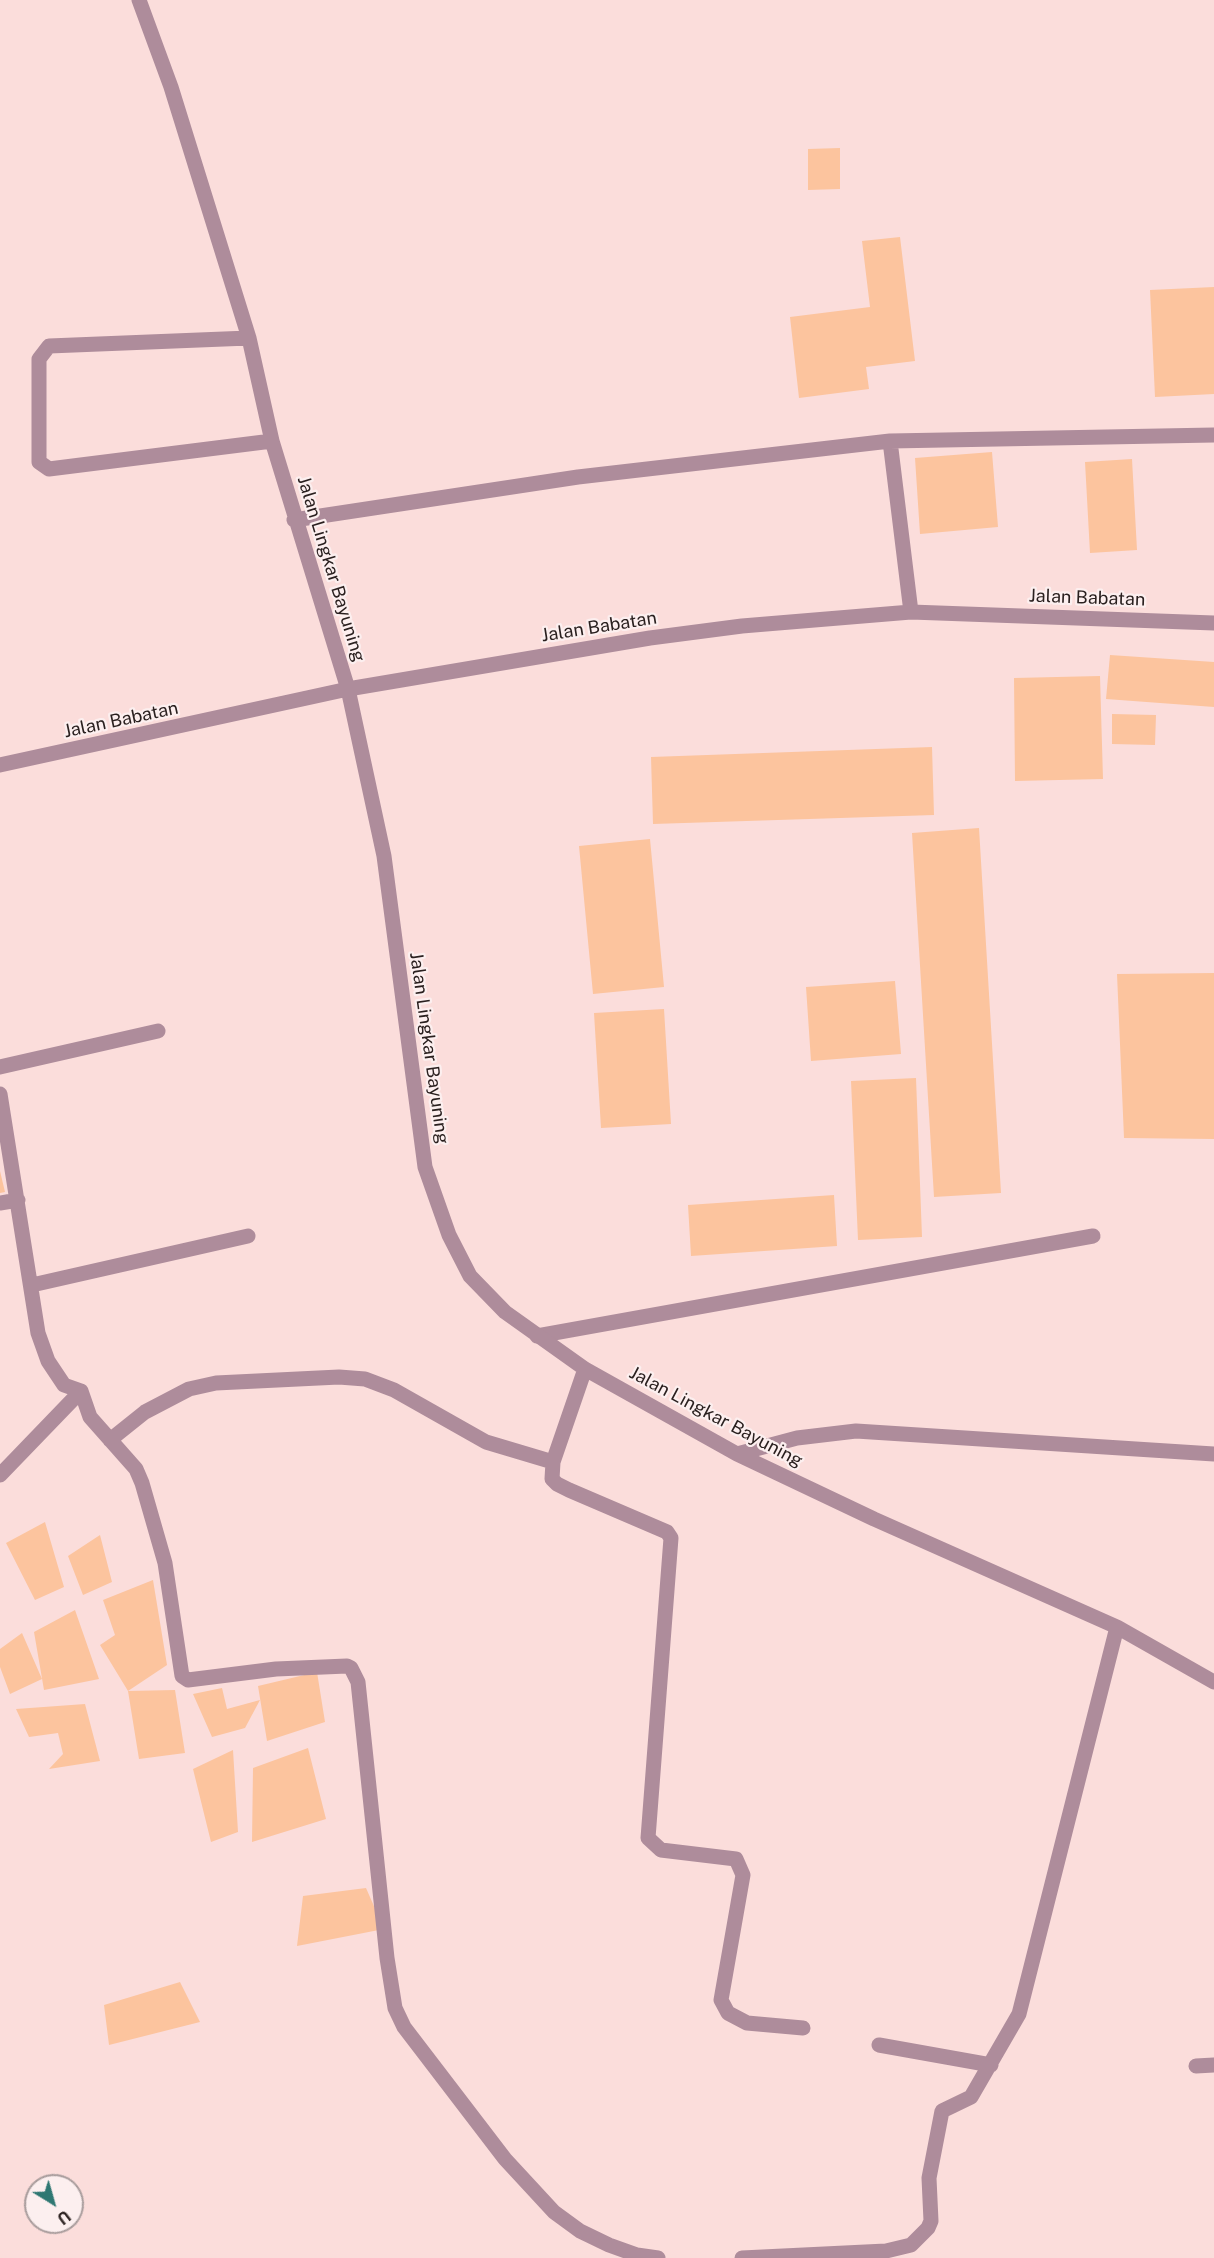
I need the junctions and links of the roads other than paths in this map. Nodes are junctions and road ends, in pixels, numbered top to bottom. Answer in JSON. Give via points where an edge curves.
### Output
{"nodes":[{"id":1,"x":139,"y":0,"type":"edge"},
{"id":2,"x":249,"y":338,"type":"junction"},
{"id":3,"x":1214,"y":435,"type":"edge"},
{"id":4,"x":272,"y":441,"type":"junction"},
{"id":5,"x":890,"y":441,"type":"junction"},
{"id":6,"x":294,"y":520,"type":"junction"},
{"id":7,"x":911,"y":612,"type":"junction"},
{"id":8,"x":1214,"y":623,"type":"edge"},
{"id":9,"x":348,"y":689,"type":"junction"},
{"id":10,"x":0,"y":765,"type":"edge"},
{"id":11,"x":158,"y":1031,"type":"dead end"},
{"id":12,"x":0,"y":1067,"type":"edge"},
{"id":13,"x":0,"y":1094,"type":"edge"},
{"id":14,"x":18,"y":1200,"type":"junction"},
{"id":15,"x":0,"y":1203,"type":"edge"},
{"id":16,"x":248,"y":1236,"type":"dead end"},
{"id":17,"x":1093,"y":1236,"type":"dead end"},
{"id":18,"x":32,"y":1285,"type":"junction"},
{"id":19,"x":537,"y":1336,"type":"junction"},
{"id":20,"x":585,"y":1369,"type":"junction"},
{"id":21,"x":81,"y":1391,"type":"junction"},
{"id":22,"x":110,"y":1440,"type":"junction"},
{"id":23,"x":737,"y":1454,"type":"junction"},
{"id":24,"x":1214,"y":1454,"type":"edge"},
{"id":25,"x":553,"y":1462,"type":"junction"},
{"id":26,"x":0,"y":1475,"type":"edge"},
{"id":27,"x":1118,"y":1627,"type":"junction"},
{"id":28,"x":1214,"y":1682,"type":"edge"},
{"id":29,"x":803,"y":2028,"type":"dead end"},
{"id":30,"x":879,"y":2045,"type":"dead end"},
{"id":31,"x":991,"y":2065,"type":"junction"},
{"id":32,"x":1214,"y":2065,"type":"edge"},
{"id":33,"x":1196,"y":2066,"type":"dead end"},
{"id":34,"x":658,"y":2258,"type":"edge"},
{"id":35,"x":742,"y":2258,"type":"edge"}],
"edges":[{"from":1,"to":2,"type":"street","name":"Jalan Lingkar Bayuning","via":[[171,87]]},
{"from":2,"to":4,"type":"street","name":"Jalan Lingkar Bayuning"},
{"from":2,"to":4,"type":"street","via":[[49,346],[39,359],[39,462],[49,469]]},
{"from":3,"to":5,"type":"street"},
{"from":4,"to":6,"type":"street","name":"Jalan Lingkar Bayuning"},
{"from":5,"to":6,"type":"street","via":[[578,477]]},
{"from":5,"to":7,"type":"street"},
{"from":6,"to":9,"type":"street","name":"Jalan Lingkar Bayuning"},
{"from":7,"to":8,"type":"street","name":"Jalan Babatan"},
{"from":7,"to":9,"type":"street","name":"Jalan Babatan","via":[[650,638]]},
{"from":9,"to":10,"type":"street","name":"Jalan Babatan"},
{"from":9,"to":19,"type":"street","name":"Jalan Lingkar Bayuning","via":[[384,856],[425,1167],[449,1235],[470,1276],[505,1312]]},
{"from":11,"to":12,"type":"street"},
{"from":13,"to":14,"type":"street"},
{"from":14,"to":15,"type":"street"},
{"from":14,"to":18,"type":"street"},
{"from":16,"to":18,"type":"street"},
{"from":17,"to":19,"type":"street"},
{"from":18,"to":21,"type":"street","via":[[35,1318],[48,1361],[64,1385]]},
{"from":19,"to":20,"type":"street","name":"Jalan Lingkar Bayuning"},
{"from":20,"to":23,"type":"street","name":"Jalan Lingkar Bayuning"},
{"from":20,"to":25,"type":"street"},
{"from":21,"to":22,"type":"street","via":[[90,1418]]},
{"from":21,"to":26,"type":"street"},
{"from":22,"to":25,"type":"street","via":[[152,1408],[189,1389],[216,1383],[339,1377],[365,1379],[394,1390],[486,1442]]},
{"from":22,"to":34,"type":"street","via":[[136,1469],[142,1483],[165,1563],[185,1679],[337,1666],[348,1666],[353,1672],[358,1682],[387,1958],[395,2008],[404,2027],[505,2159],[554,2212],[580,2231],[609,2244]]},
{"from":23,"to":24,"type":"street","via":[[797,1438],[856,1431]]},
{"from":23,"to":27,"type":"street","name":"Jalan Lingkar Bayuning","via":[[874,1520]]},
{"from":25,"to":29,"type":"street","via":[[552,1479],[556,1484],[667,1532],[671,1538],[648,1838],[661,1850],[736,1859],[743,1875],[721,2000],[729,2013],[747,2023]]},
{"from":27,"to":28,"type":"street","name":"Jalan Lingkar Bayuning"},
{"from":27,"to":31,"type":"street","via":[[1019,2014]]},
{"from":30,"to":31,"type":"street"},
{"from":31,"to":35,"type":"street","via":[[971,2097],[942,2111],[929,2178],[930,2221],[919,2240],[886,2251]]},
{"from":32,"to":33,"type":"street"}]}
